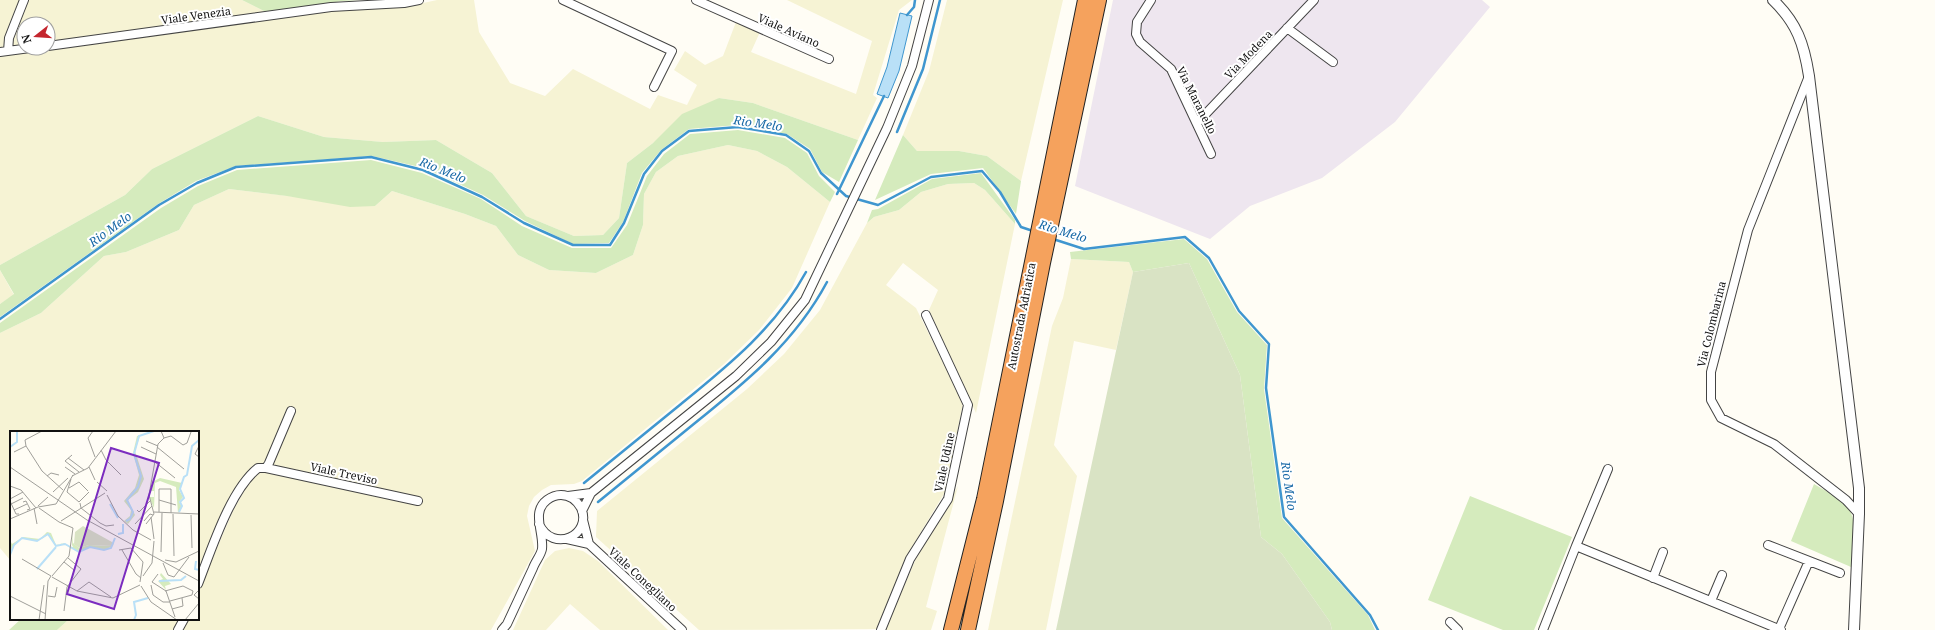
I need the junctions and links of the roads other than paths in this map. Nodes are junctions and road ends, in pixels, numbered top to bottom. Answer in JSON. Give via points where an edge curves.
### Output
{"nodes":[{"id":1,"x":24,"y":0,"type":"edge"},
{"id":2,"x":419,"y":0,"type":"edge"},
{"id":3,"x":563,"y":0,"type":"edge"},
{"id":4,"x":696,"y":0,"type":"edge"},
{"id":5,"x":929,"y":0,"type":"edge"},
{"id":6,"x":1085,"y":0,"type":"edge"},
{"id":7,"x":1099,"y":0,"type":"edge"},
{"id":8,"x":1151,"y":0,"type":"edge"},
{"id":9,"x":1314,"y":0,"type":"edge"},
{"id":10,"x":1773,"y":0,"type":"edge"},
{"id":11,"x":1287,"y":28,"type":"junction"},
{"id":12,"x":56,"y":45,"type":"edge"},
{"id":13,"x":16,"y":50,"type":"edge"},
{"id":14,"x":4,"y":51,"type":"edge"},
{"id":15,"x":829,"y":59,"type":"dead end"},
{"id":16,"x":1333,"y":62,"type":"dead end"},
{"id":17,"x":1809,"y":76,"type":"junction"},
{"id":18,"x":654,"y":87,"type":"dead end"},
{"id":19,"x":1197,"y":123,"type":"junction"},
{"id":20,"x":1211,"y":154,"type":"dead end"},
{"id":21,"x":926,"y":315,"type":"dead end"},
{"id":22,"x":291,"y":412,"type":"dead end"},
{"id":23,"x":266,"y":468,"type":"junction"},
{"id":24,"x":1608,"y":469,"type":"dead end"},
{"id":25,"x":591,"y":493,"type":"junction"},
{"id":26,"x":568,"y":496,"type":"junction"},
{"id":27,"x":418,"y":501,"type":"dead end"},
{"id":28,"x":1859,"y":514,"type":"junction"},
{"id":29,"x":583,"y":515,"type":"junction"},
{"id":30,"x":539,"y":524,"type":"junction"},
{"id":31,"x":563,"y":539,"type":"junction"},
{"id":32,"x":589,"y":544,"type":"junction"},
{"id":33,"x":1768,"y":545,"type":"dead end"},
{"id":34,"x":1576,"y":546,"type":"junction"},
{"id":35,"x":542,"y":549,"type":"junction"},
{"id":36,"x":1663,"y":552,"type":"dead end"},
{"id":37,"x":1808,"y":560,"type":"junction"},
{"id":38,"x":1840,"y":573,"type":"dead end"},
{"id":39,"x":1722,"y":575,"type":"dead end"},
{"id":40,"x":1653,"y":578,"type":"junction"},
{"id":41,"x":199,"y":582,"type":"edge"},
{"id":42,"x":1711,"y":602,"type":"junction"},
{"id":43,"x":183,"y":620,"type":"edge"},
{"id":44,"x":1450,"y":622,"type":"dead end"},
{"id":45,"x":178,"y":630,"type":"edge"},
{"id":46,"x":502,"y":630,"type":"edge"},
{"id":47,"x":682,"y":630,"type":"edge"},
{"id":48,"x":881,"y":630,"type":"edge"},
{"id":49,"x":951,"y":630,"type":"edge"},
{"id":50,"x":968,"y":630,"type":"edge"},
{"id":51,"x":1458,"y":630,"type":"edge"},
{"id":52,"x":1542,"y":630,"type":"edge"},
{"id":53,"x":1780,"y":630,"type":"edge"},
{"id":54,"x":1854,"y":630,"type":"edge"}],
"edges":[{"from":1,"to":14,"type":"street"},
{"from":2,"to":12,"type":"street","name":"Viale Venezia","via":[[331,7]]},
{"from":3,"to":18,"type":"street","via":[[672,51]]},
{"from":4,"to":15,"type":"street","name":"Viale Aviano"},
{"from":5,"to":25,"type":"street","via":[[912,66],[887,128],[805,300],[771,342],[736,376]]},
{"from":6,"to":49,"type":"highway","name":"Autostrada Adriatica","via":[[984,499]]},
{"from":7,"to":50,"type":"highway","name":"Autostrada Adriatica"},
{"from":8,"to":19,"type":"street","name":"Via Maranello","via":[[1137,22],[1136,34],[1140,42],[1171,69]]},
{"from":9,"to":11,"type":"street","name":"Via Modena"},
{"from":10,"to":17,"type":"street","via":[[1793,23],[1801,38]]},
{"from":11,"to":16,"type":"street"},
{"from":11,"to":19,"type":"street","name":"Via Modena"},
{"from":13,"to":14,"type":"street"},
{"from":17,"to":28,"type":"street","via":[[1858,480]]},
{"from":17,"to":28,"type":"street","name":"Via Colombarina","via":[[1748,230],[1711,372],[1711,400],[1721,418],[1774,444],[1846,500]]},
{"from":19,"to":20,"type":"street","name":"Via Maranello"},
{"from":21,"to":48,"type":"street","name":"Viale Udine","via":[[968,405],[948,499],[910,559]]},
{"from":22,"to":23,"type":"street"},
{"from":23,"to":27,"type":"street","name":"Viale Treviso"},
{"from":23,"to":41,"type":"street","via":[[258,468],[237,495]]},
{"from":24,"to":34,"type":"street"},
{"from":25,"to":26,"type":"street"},
{"from":25,"to":29,"type":"street"},
{"from":26,"to":29,"type":"street","via":[[574,500]]},
{"from":26,"to":30,"type":"street","via":[[554,496],[543,504]]},
{"from":28,"to":54,"type":"street"},
{"from":29,"to":31,"type":"street","via":[[578,531]]},
{"from":29,"to":32,"type":"street"},
{"from":30,"to":31,"type":"street","via":[[547,535]]},
{"from":30,"to":35,"type":"street"},
{"from":31,"to":32,"type":"street","name":"Viale Conegliano"},
{"from":31,"to":35,"type":"street"},
{"from":32,"to":47,"type":"street","name":"Viale Conegliano"},
{"from":33,"to":37,"type":"street"},
{"from":34,"to":40,"type":"street"},
{"from":34,"to":52,"type":"street"},
{"from":35,"to":46,"type":"street"},
{"from":36,"to":40,"type":"street"},
{"from":37,"to":38,"type":"street"},
{"from":37,"to":53,"type":"street"},
{"from":39,"to":42,"type":"street"},
{"from":40,"to":42,"type":"street"},
{"from":42,"to":53,"type":"street"},
{"from":43,"to":45,"type":"street"},
{"from":44,"to":51,"type":"street"}]}
